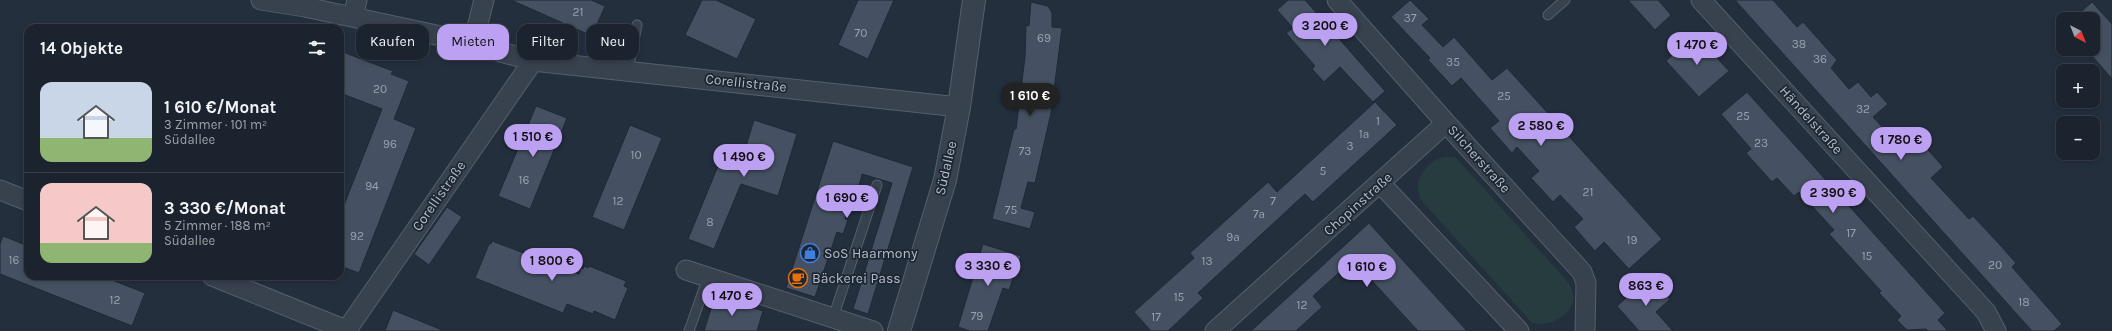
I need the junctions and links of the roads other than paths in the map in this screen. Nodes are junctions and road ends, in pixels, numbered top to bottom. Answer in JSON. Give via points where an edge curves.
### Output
{"nodes":[{"id":1,"x":261,"y":0,"type":"edge"},
{"id":2,"x":484,"y":0,"type":"edge"},
{"id":3,"x":974,"y":0,"type":"edge"},
{"id":4,"x":1337,"y":0,"type":"edge"},
{"id":5,"x":1565,"y":0,"type":"edge"},
{"id":6,"x":1702,"y":0,"type":"edge"},
{"id":7,"x":355,"y":9,"type":"edge"},
{"id":8,"x":1548,"y":15,"type":"dead end"},
{"id":9,"x":477,"y":24,"type":"edge"},
{"id":10,"x":437,"y":33,"type":"edge"},
{"id":11,"x":509,"y":54,"type":"edge"},
{"id":12,"x":630,"y":60,"type":"edge"},
{"id":13,"x":533,"y":61,"type":"junction"},
{"id":14,"x":628,"y":71,"type":"junction"},
{"id":15,"x":959,"y":106,"type":"junction"},
{"id":16,"x":1446,"y":123,"type":"junction"},
{"id":17,"x":1381,"y":184,"type":"junction"},
{"id":18,"x":877,"y":185,"type":"dead end"},
{"id":19,"x":0,"y":190,"type":"edge"},
{"id":20,"x":24,"y":199,"type":"edge"},
{"id":21,"x":686,"y":270,"type":"dead end"},
{"id":22,"x":708,"y":277,"type":"junction"},
{"id":23,"x":222,"y":280,"type":"edge"},
{"id":24,"x":833,"y":318,"type":"junction"},
{"id":25,"x":346,"y":331,"type":"edge"},
{"id":26,"x":689,"y":331,"type":"edge"},
{"id":27,"x":873,"y":331,"type":"edge"},
{"id":28,"x":899,"y":331,"type":"edge"},
{"id":29,"x":1215,"y":331,"type":"edge"},
{"id":30,"x":1519,"y":331,"type":"edge"},
{"id":31,"x":1585,"y":331,"type":"edge"},
{"id":32,"x":1996,"y":331,"type":"edge"}],
"edges":[{"from":1,"to":7,"type":"street","name":"Corellistraße"},
{"from":2,"to":9,"type":"street"},
{"from":3,"to":15,"type":"street","name":"Südallee"},
{"from":4,"to":16,"type":"street","name":"Silcherstraße"},
{"from":5,"to":8,"type":"lane"},
{"from":6,"to":32,"type":"street","name":"Händelstraße","via":[[1986,312]]},
{"from":7,"to":10,"type":"street","name":"Corellistraße"},
{"from":11,"to":13,"type":"street","name":"Corellistraße"},
{"from":12,"to":14,"type":"lane"},
{"from":13,"to":14,"type":"street","name":"Corellistraße"},
{"from":13,"to":25,"type":"street","name":"Corellistraße"},
{"from":14,"to":15,"type":"street","name":"Corellistraße"},
{"from":15,"to":28,"type":"street","name":"Südallee","via":[[945,180]]},
{"from":16,"to":17,"type":"street","name":"Chopinstraße"},
{"from":16,"to":31,"type":"street","name":"Silcherstraße","via":[[1582,272],[1586,283]]},
{"from":17,"to":29,"type":"street","name":"Chopinstraße"},
{"from":17,"to":30,"type":"street"},
{"from":18,"to":24,"type":"lane"},
{"from":19,"to":20,"type":"street"},
{"from":21,"to":22,"type":"street"},
{"from":22,"to":24,"type":"street"},
{"from":22,"to":26,"type":"lane"},
{"from":23,"to":25,"type":"street"},
{"from":24,"to":27,"type":"street"}]}
